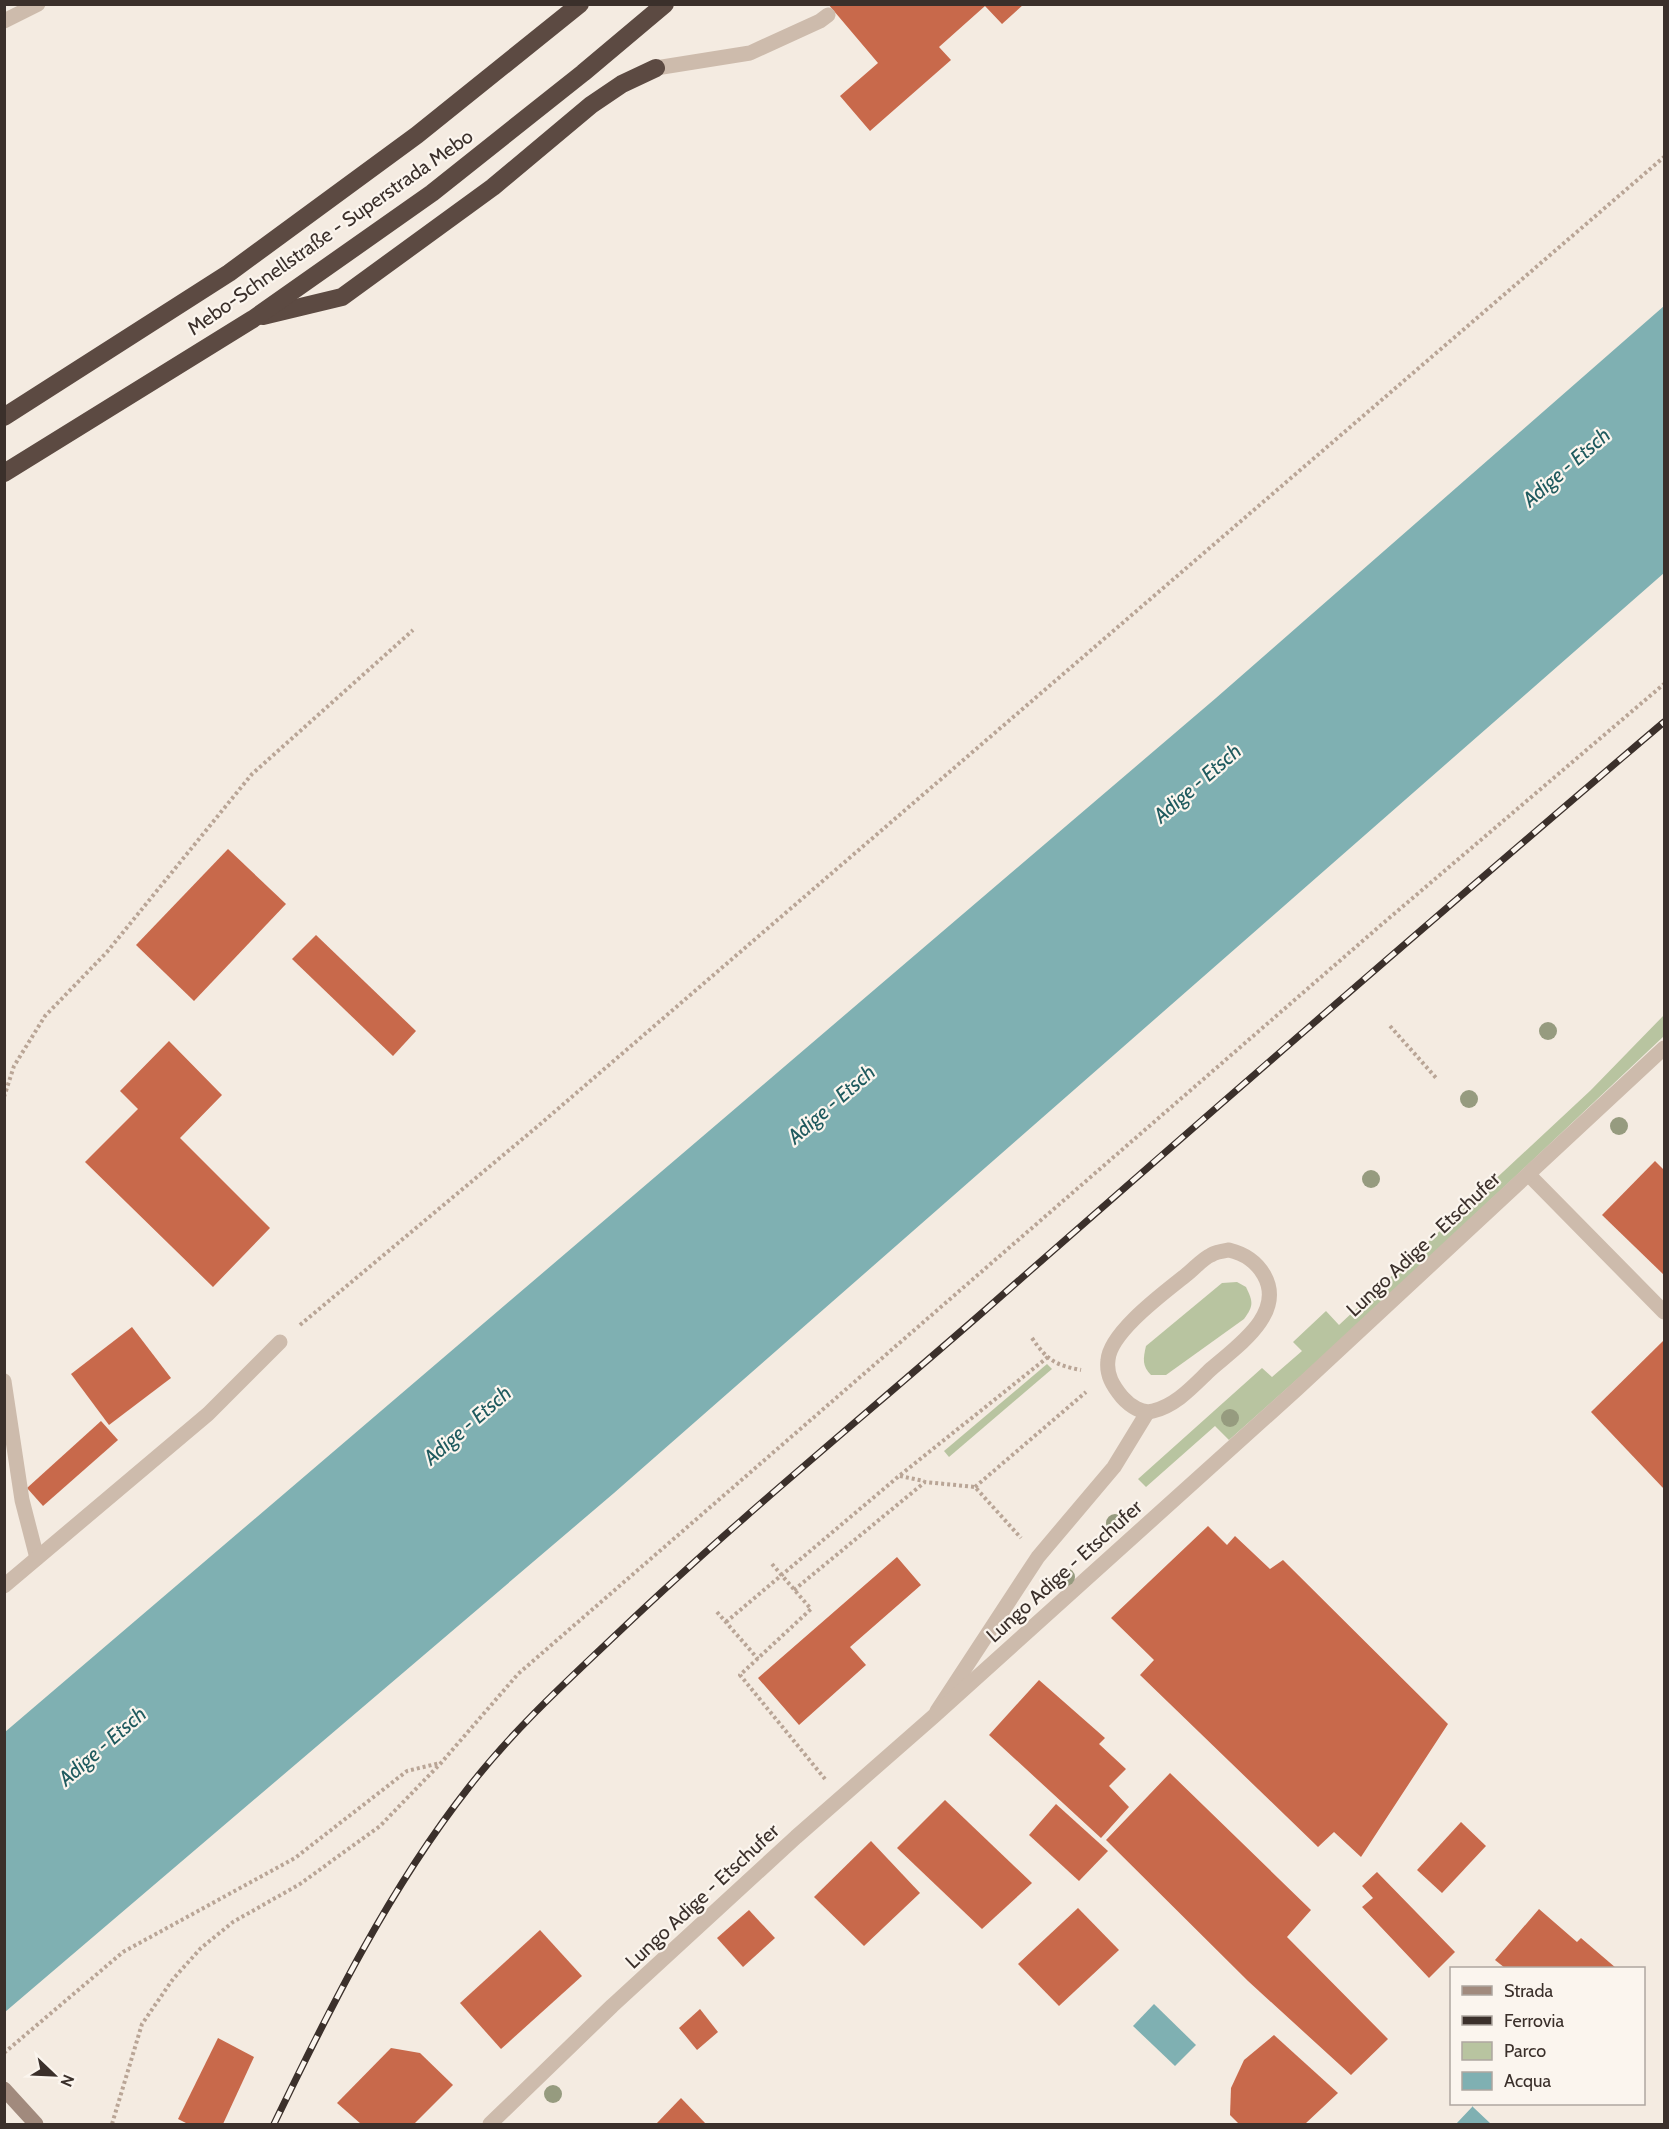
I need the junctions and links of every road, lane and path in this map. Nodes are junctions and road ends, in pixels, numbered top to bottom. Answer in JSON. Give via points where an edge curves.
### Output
{"nodes":[{"id":1,"x":38,"y":4,"type":"edge"},
{"id":2,"x":580,"y":4,"type":"edge"},
{"id":3,"x":665,"y":4,"type":"edge"},
{"id":4,"x":828,"y":15,"type":"dead end"},
{"id":5,"x":4,"y":21,"type":"edge"},
{"id":6,"x":656,"y":68,"type":"joint"},
{"id":7,"x":1665,"y":157,"type":"edge"},
{"id":8,"x":253,"y":319,"type":"junction"},
{"id":9,"x":4,"y":417,"type":"edge"},
{"id":10,"x":4,"y":473,"type":"edge"},
{"id":11,"x":413,"y":630,"type":"dead end"},
{"id":12,"x":1665,"y":684,"type":"edge"},
{"id":13,"x":1390,"y":1026,"type":"dead end"},
{"id":14,"x":1665,"y":1048,"type":"edge"},
{"id":15,"x":1437,"y":1079,"type":"dead end"},
{"id":16,"x":4,"y":1097,"type":"edge"},
{"id":17,"x":1529,"y":1175,"type":"junction"},
{"id":18,"x":1665,"y":1312,"type":"edge"},
{"id":19,"x":1032,"y":1338,"type":"dead end"},
{"id":20,"x":280,"y":1342,"type":"joint"},
{"id":21,"x":1048,"y":1357,"type":"junction"},
{"id":22,"x":1109,"y":1375,"type":"junction"},
{"id":23,"x":4,"y":1381,"type":"edge"},
{"id":24,"x":1147,"y":1413,"type":"junction"},
{"id":25,"x":899,"y":1476,"type":"junction"},
{"id":26,"x":925,"y":1482,"type":"junction"},
{"id":27,"x":975,"y":1487,"type":"junction"},
{"id":28,"x":1038,"y":1557,"type":"junction"},
{"id":29,"x":37,"y":1558,"type":"junction"},
{"id":30,"x":772,"y":1564,"type":"dead end"},
{"id":31,"x":781,"y":1575,"type":"junction"},
{"id":32,"x":4,"y":1586,"type":"edge"},
{"id":33,"x":794,"y":1590,"type":"junction"},
{"id":34,"x":717,"y":1612,"type":"dead end"},
{"id":35,"x":726,"y":1622,"type":"junction"},
{"id":36,"x":758,"y":1659,"type":"junction"},
{"id":37,"x":934,"y":1716,"type":"junction"},
{"id":38,"x":441,"y":1763,"type":"junction"},
{"id":39,"x":841,"y":1796,"type":"junction"},
{"id":40,"x":4,"y":2053,"type":"edge"},
{"id":41,"x":4,"y":2089,"type":"edge"},
{"id":42,"x":36,"y":2124,"type":"edge"},
{"id":43,"x":112,"y":2124,"type":"edge"},
{"id":44,"x":490,"y":2124,"type":"edge"}],
"edges":[{"from":1,"to":5,"type":"street"},
{"from":2,"to":9,"type":"highway","name":"Mebo-Schnellstraße - Superstrada Mebo","via":[[417,135],[229,273]]},
{"from":3,"to":8,"type":"highway","name":"Mebo-Schnellstraße - Superstrada Mebo","via":[[432,193]]},
{"from":4,"to":6,"type":"street","via":[[750,53]]},
{"from":6,"to":8,"type":"highway","via":[[591,105],[493,187],[342,297]]},
{"from":7,"to":20,"type":"path","via":[[547,1118]]},
{"from":8,"to":10,"type":"highway","name":"Mebo-Schnellstraße - Superstrada Mebo"},
{"from":11,"to":16,"type":"path","via":[[252,774],[107,952],[45,1016],[14,1066]]},
{"from":12,"to":38,"type":"path","via":[[1381,925],[518,1674]]},
{"from":13,"to":15,"type":"path"},
{"from":14,"to":17,"type":"street","name":"Lungo Adige - Etschufer"},
{"from":17,"to":18,"type":"street"},
{"from":17,"to":37,"type":"street","name":"Lungo Adige - Etschufer"},
{"from":19,"to":21,"type":"path"},
{"from":20,"to":29,"type":"street","via":[[208,1414]]},
{"from":21,"to":22,"type":"path","via":[[1059,1366]]},
{"from":21,"to":25,"type":"path"},
{"from":22,"to":24,"type":"street","via":[[1126,1401]]},
{"from":22,"to":24,"type":"street","via":[[1107,1359],[1112,1344],[1133,1320],[1211,1255],[1229,1250],[1244,1254],[1259,1266],[1270,1297],[1254,1331],[1168,1407]]},
{"from":22,"to":27,"type":"path"},
{"from":23,"to":29,"type":"street","via":[[22,1500]]},
{"from":24,"to":28,"type":"street","via":[[1114,1467]]},
{"from":25,"to":26,"type":"path"},
{"from":25,"to":31,"type":"path"},
{"from":26,"to":27,"type":"path"},
{"from":26,"to":33,"type":"path"},
{"from":27,"to":28,"type":"path"},
{"from":28,"to":37,"type":"street"},
{"from":29,"to":32,"type":"street"},
{"from":30,"to":31,"type":"path"},
{"from":31,"to":33,"type":"path"},
{"from":31,"to":35,"type":"path"},
{"from":33,"to":36,"type":"path","via":[[811,1609]]},
{"from":34,"to":35,"type":"path"},
{"from":35,"to":36,"type":"path"},
{"from":36,"to":39,"type":"path","via":[[740,1675]]},
{"from":37,"to":39,"type":"street","name":"Lungo Adige - Etschufer"},
{"from":38,"to":40,"type":"path","via":[[407,1771],[295,1858],[123,1952]]},
{"from":38,"to":43,"type":"path","via":[[380,1826],[300,1884],[233,1922],[201,1948],[173,1979],[142,2024]]},
{"from":39,"to":44,"type":"street","name":"Lungo Adige - Etschufer"},
{"from":41,"to":42,"type":"main road"}]}
